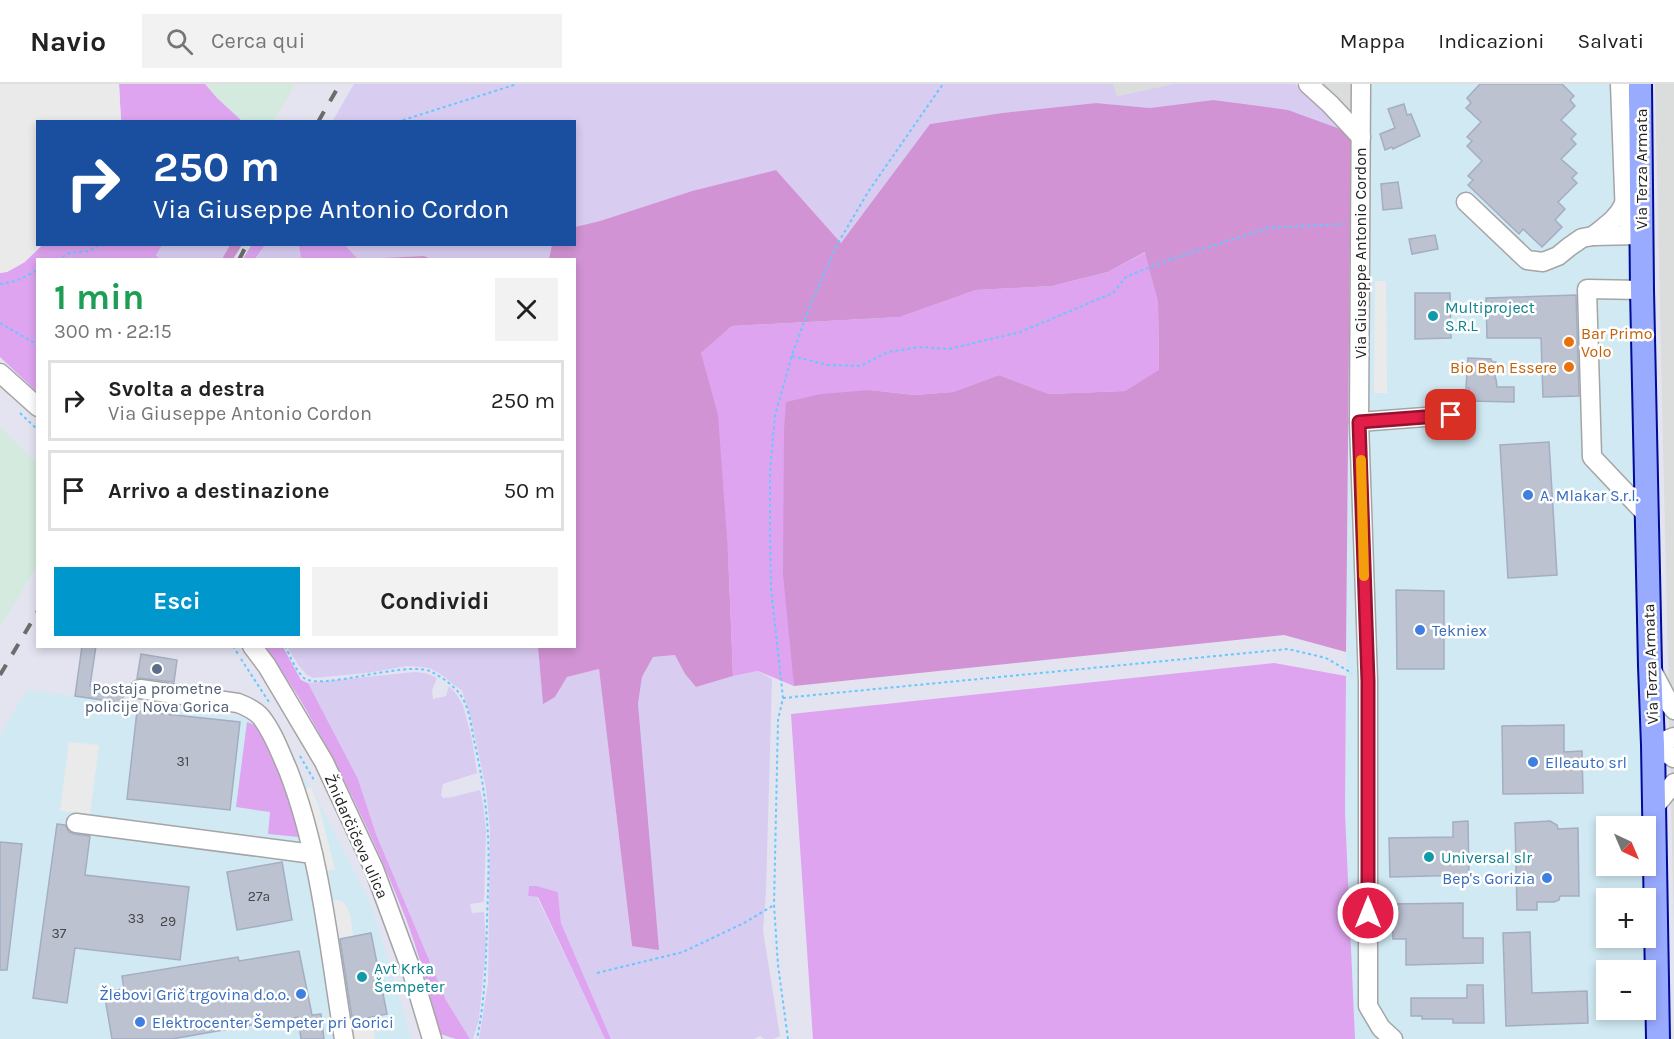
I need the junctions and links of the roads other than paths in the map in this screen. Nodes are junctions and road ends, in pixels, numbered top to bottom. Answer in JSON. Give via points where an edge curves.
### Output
{"nodes":[{"id":1,"x":1308,"y":84,"type":"edge"},
{"id":2,"x":1361,"y":84,"type":"edge"},
{"id":3,"x":1620,"y":84,"type":"edge"},
{"id":4,"x":1640,"y":84,"type":"edge"},
{"id":5,"x":1361,"y":137,"type":"junction"},
{"id":6,"x":1466,"y":202,"type":"dead end"},
{"id":7,"x":1624,"y":204,"type":"junction"},
{"id":8,"x":1640,"y":235,"type":"junction"},
{"id":9,"x":1593,"y":236,"type":"junction"},
{"id":10,"x":1641,"y":290,"type":"junction"},
{"id":11,"x":0,"y":372,"type":"edge"},
{"id":12,"x":36,"y":405,"type":"edge"},
{"id":13,"x":1451,"y":415,"type":"dead end"},
{"id":14,"x":1359,"y":422,"type":"junction"},
{"id":15,"x":1646,"y":514,"type":"junction"},
{"id":16,"x":254,"y":648,"type":"edge"},
{"id":17,"x":1650,"y":666,"type":"junction"},
{"id":18,"x":140,"y":689,"type":"dead end"},
{"id":19,"x":1674,"y":711,"type":"edge"},
{"id":20,"x":1674,"y":737,"type":"edge"},
{"id":21,"x":1653,"y":745,"type":"junction"},
{"id":22,"x":1674,"y":758,"type":"edge"},
{"id":23,"x":1674,"y":783,"type":"edge"},
{"id":24,"x":1653,"y":809,"type":"junction"},
{"id":25,"x":76,"y":823,"type":"dead end"},
{"id":26,"x":313,"y":854,"type":"junction"},
{"id":27,"x":344,"y":1039,"type":"edge"},
{"id":28,"x":432,"y":1039,"type":"edge"},
{"id":29,"x":1393,"y":1039,"type":"edge"},
{"id":30,"x":1658,"y":1039,"type":"edge"}],
"edges":[{"from":1,"to":5,"type":"street"},
{"from":2,"to":5,"type":"street","name":"Via Giuseppe Antonio Cordon"},
{"from":3,"to":7,"type":"street"},
{"from":4,"to":8,"type":"main road","name":"Via Terza Armata"},
{"from":5,"to":14,"type":"street","name":"Via Giuseppe Antonio Cordon"},
{"from":6,"to":9,"type":"street","via":[[1527,260],[1543,262],[1582,238]]},
{"from":7,"to":8,"type":"street","via":[[1628,225]]},
{"from":7,"to":9,"type":"street","via":[[1616,217]]},
{"from":8,"to":9,"type":"street"},
{"from":8,"to":10,"type":"main road","name":"Via Terza Armata"},
{"from":10,"to":15,"type":"main road","name":"Via Terza Armata"},
{"from":10,"to":15,"type":"street","via":[[1587,289],[1592,457]]},
{"from":11,"to":12,"type":"street"},
{"from":13,"to":14,"type":"street"},
{"from":14,"to":29,"type":"street","name":"Via Giuseppe Antonio Cordon","via":[[1368,681],[1368,1006]]},
{"from":15,"to":17,"type":"main road","name":"Via Terza Armata"},
{"from":16,"to":28,"type":"street","name":"Žnidarčičeva ulica","via":[[324,762],[374,869]]},
{"from":17,"to":19,"type":"street"},
{"from":17,"to":21,"type":"main road","name":"Via Terza Armata"},
{"from":18,"to":26,"type":"street","via":[[238,703],[260,716],[277,742],[308,828]]},
{"from":20,"to":21,"type":"street"},
{"from":21,"to":22,"type":"street"},
{"from":21,"to":24,"type":"main road","name":"Via Terza Armata"},
{"from":23,"to":24,"type":"street"},
{"from":24,"to":30,"type":"main road","name":"Via Terza Armata"},
{"from":25,"to":26,"type":"street"},
{"from":26,"to":27,"type":"street"}]}
